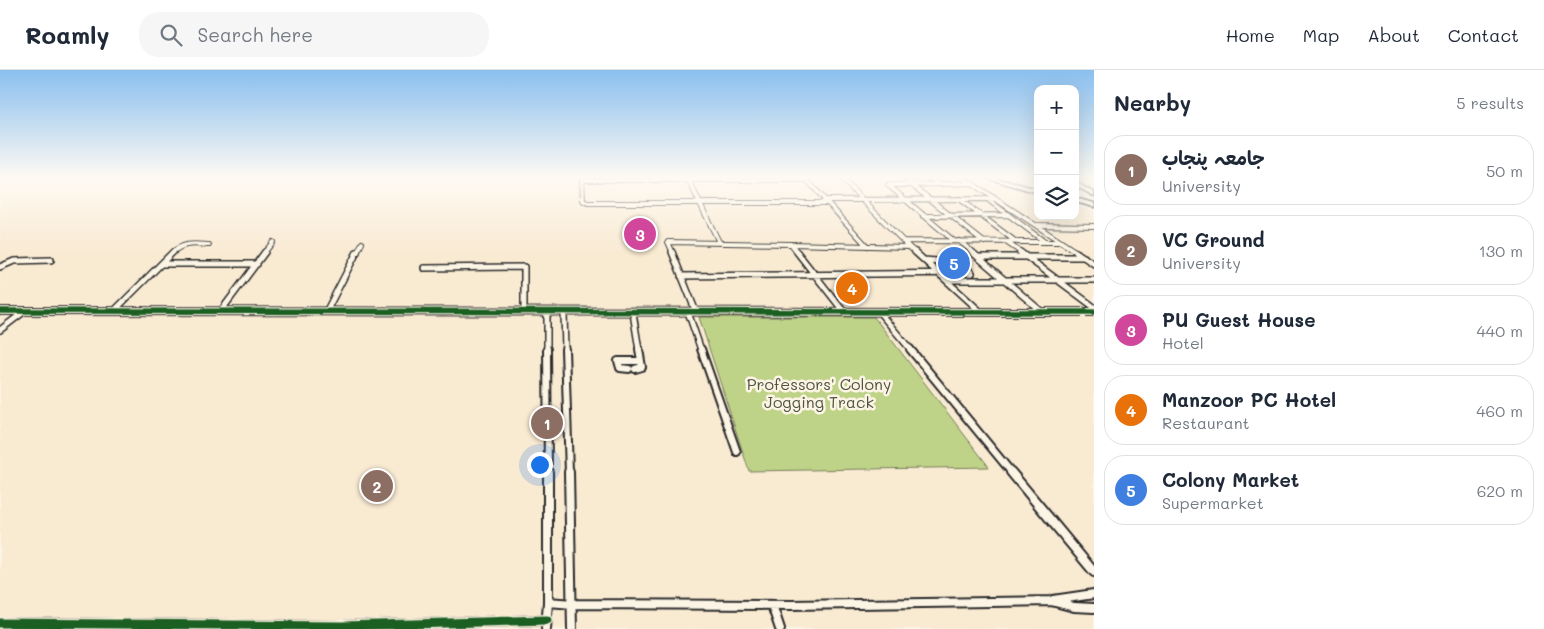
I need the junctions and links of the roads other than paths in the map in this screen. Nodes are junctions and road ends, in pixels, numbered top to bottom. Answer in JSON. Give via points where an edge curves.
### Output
{"nodes":[{"id":1,"x":699,"y":203,"type":"edge"},
{"id":2,"x":827,"y":203,"type":"edge"},
{"id":3,"x":867,"y":203,"type":"edge"},
{"id":4,"x":908,"y":203,"type":"edge"},
{"id":5,"x":936,"y":203,"type":"edge"},
{"id":6,"x":964,"y":203,"type":"edge"},
{"id":7,"x":993,"y":203,"type":"edge"},
{"id":8,"x":1000,"y":203,"type":"edge"},
{"id":9,"x":980,"y":215,"type":"junction"},
{"id":10,"x":1009,"y":215,"type":"junction"},
{"id":11,"x":923,"y":216,"type":"junction"},
{"id":12,"x":952,"y":216,"type":"junction"},
{"id":13,"x":1035,"y":225,"type":"junction"},
{"id":14,"x":1094,"y":226,"type":"edge"},
{"id":15,"x":904,"y":241,"type":"junction"},
{"id":16,"x":956,"y":241,"type":"junction"},
{"id":17,"x":273,"y":242,"type":"dead end"},
{"id":18,"x":719,"y":242,"type":"junction"},
{"id":19,"x":984,"y":242,"type":"junction"},
{"id":20,"x":1006,"y":242,"type":"junction"},
{"id":21,"x":1016,"y":242,"type":"junction"},
{"id":22,"x":1045,"y":242,"type":"junction"},
{"id":23,"x":1061,"y":242,"type":"junction"},
{"id":24,"x":362,"y":243,"type":"dead end"},
{"id":25,"x":791,"y":244,"type":"junction"},
{"id":26,"x":209,"y":245,"type":"dead end"},
{"id":27,"x":867,"y":246,"type":"junction"},
{"id":28,"x":909,"y":247,"type":"junction"},
{"id":29,"x":978,"y":257,"type":"junction"},
{"id":30,"x":1027,"y":257,"type":"junction"},
{"id":31,"x":1084,"y":257,"type":"junction"},
{"id":32,"x":52,"y":260,"type":"dead end"},
{"id":33,"x":924,"y":260,"type":"junction"},
{"id":34,"x":163,"y":264,"type":"junction"},
{"id":35,"x":257,"y":264,"type":"junction"},
{"id":36,"x":1094,"y":264,"type":"edge"},
{"id":37,"x":0,"y":267,"type":"edge"},
{"id":38,"x":424,"y":268,"type":"dead end"},
{"id":39,"x":816,"y":274,"type":"junction"},
{"id":40,"x":940,"y":274,"type":"junction"},
{"id":41,"x":681,"y":276,"type":"junction"},
{"id":42,"x":946,"y":280,"type":"junction"},
{"id":43,"x":1003,"y":280,"type":"junction"},
{"id":44,"x":1058,"y":280,"type":"junction"},
{"id":45,"x":1094,"y":280,"type":"edge"},
{"id":46,"x":1094,"y":307,"type":"edge"},
{"id":47,"x":326,"y":310,"type":"junction"},
{"id":48,"x":25,"y":311,"type":"junction"},
{"id":49,"x":114,"y":311,"type":"junction"},
{"id":50,"x":221,"y":311,"type":"junction"},
{"id":51,"x":0,"y":312,"type":"edge"},
{"id":52,"x":524,"y":312,"type":"junction"},
{"id":53,"x":688,"y":312,"type":"junction"},
{"id":54,"x":696,"y":312,"type":"junction"},
{"id":55,"x":844,"y":312,"type":"junction"},
{"id":56,"x":879,"y":312,"type":"junction"},
{"id":57,"x":980,"y":312,"type":"junction"},
{"id":58,"x":1042,"y":312,"type":"junction"},
{"id":59,"x":1094,"y":312,"type":"edge"},
{"id":60,"x":547,"y":313,"type":"junction"},
{"id":61,"x":564,"y":313,"type":"junction"},
{"id":62,"x":633,"y":313,"type":"junction"},
{"id":63,"x":0,"y":330,"type":"edge"},
{"id":64,"x":640,"y":361,"type":"junction"},
{"id":65,"x":737,"y":452,"type":"dead end"},
{"id":66,"x":1094,"y":572,"type":"edge"},
{"id":67,"x":1094,"y":594,"type":"edge"},
{"id":68,"x":1051,"y":601,"type":"junction"},
{"id":69,"x":548,"y":602,"type":"junction"},
{"id":70,"x":573,"y":604,"type":"junction"},
{"id":71,"x":772,"y":605,"type":"junction"},
{"id":72,"x":1094,"y":608,"type":"edge"},
{"id":73,"x":0,"y":623,"type":"edge"},
{"id":74,"x":547,"y":624,"type":"edge"},
{"id":75,"x":212,"y":628,"type":"edge"},
{"id":76,"x":572,"y":629,"type":"edge"},
{"id":77,"x":780,"y":629,"type":"edge"}],
"edges":[{"from":1,"to":18,"type":"street"},
{"from":2,"to":27,"type":"street"},
{"from":3,"to":15,"type":"street"},
{"from":4,"to":11,"type":"street"},
{"from":5,"to":12,"type":"street"},
{"from":6,"to":9,"type":"street"},
{"from":7,"to":10,"type":"street"},
{"from":8,"to":13,"type":"street"},
{"from":9,"to":10,"type":"street"},
{"from":9,"to":12,"type":"street"},
{"from":9,"to":21,"type":"street"},
{"from":10,"to":22,"type":"street"},
{"from":11,"to":12,"type":"street"},
{"from":11,"to":16,"type":"street"},
{"from":12,"to":19,"type":"street"},
{"from":13,"to":14,"type":"street"},
{"from":13,"to":23,"type":"street"},
{"from":15,"to":16,"type":"street"},
{"from":15,"to":28,"type":"street"},
{"from":16,"to":19,"type":"street"},
{"from":16,"to":29,"type":"street"},
{"from":17,"to":35,"type":"street"},
{"from":18,"to":25,"type":"street"},
{"from":18,"to":41,"type":"street","via":[[668,242]]},
{"from":19,"to":20,"type":"street"},
{"from":20,"to":21,"type":"street"},
{"from":20,"to":30,"type":"street"},
{"from":21,"to":22,"type":"street"},
{"from":22,"to":23,"type":"street"},
{"from":23,"to":31,"type":"street"},
{"from":24,"to":47,"type":"street"},
{"from":25,"to":27,"type":"street"},
{"from":25,"to":39,"type":"street"},
{"from":26,"to":34,"type":"street","via":[[182,244]]},
{"from":27,"to":28,"type":"street"},
{"from":28,"to":33,"type":"street"},
{"from":29,"to":30,"type":"street"},
{"from":29,"to":43,"type":"street"},
{"from":30,"to":31,"type":"street"},
{"from":30,"to":44,"type":"street"},
{"from":31,"to":36,"type":"street"},
{"from":32,"to":37,"type":"street","via":[[14,261]]},
{"from":33,"to":40,"type":"street"},
{"from":33,"to":40,"type":"street","via":[[961,263],[973,272]]},
{"from":34,"to":35,"type":"street"},
{"from":34,"to":49,"type":"street"},
{"from":35,"to":50,"type":"street"},
{"from":38,"to":52,"type":"street","via":[[524,267]]},
{"from":39,"to":40,"type":"street"},
{"from":39,"to":41,"type":"street"},
{"from":39,"to":55,"type":"street"},
{"from":40,"to":42,"type":"street"},
{"from":41,"to":54,"type":"street"},
{"from":42,"to":43,"type":"street"},
{"from":42,"to":57,"type":"street"},
{"from":43,"to":44,"type":"street"},
{"from":43,"to":58,"type":"street"},
{"from":44,"to":45,"type":"street"},
{"from":44,"to":46,"type":"street"},
{"from":47,"to":50,"type":"street"},
{"from":47,"to":52,"type":"street"},
{"from":48,"to":49,"type":"street"},
{"from":48,"to":51,"type":"street"},
{"from":48,"to":63,"type":"street"},
{"from":49,"to":50,"type":"street"},
{"from":52,"to":60,"type":"street"},
{"from":53,"to":54,"type":"street"},
{"from":53,"to":62,"type":"street"},
{"from":53,"to":65,"type":"street"},
{"from":54,"to":55,"type":"street"},
{"from":55,"to":56,"type":"street"},
{"from":56,"to":57,"type":"street"},
{"from":56,"to":66,"type":"street"},
{"from":57,"to":58,"type":"street"},
{"from":58,"to":59,"type":"street"},
{"from":60,"to":61,"type":"street"},
{"from":60,"to":69,"type":"street"},
{"from":61,"to":62,"type":"street"},
{"from":61,"to":70,"type":"street"},
{"from":62,"to":64,"type":"street"},
{"from":64,"to":64,"type":"street","via":[[618,361],[620,368],[632,369],[642,368]]},
{"from":67,"to":68,"type":"street"},
{"from":68,"to":71,"type":"street"},
{"from":68,"to":72,"type":"street"},
{"from":69,"to":70,"type":"street"},
{"from":69,"to":74,"type":"street"},
{"from":70,"to":71,"type":"street"},
{"from":70,"to":76,"type":"street"},
{"from":71,"to":77,"type":"street"},
{"from":73,"to":75,"type":"street"},
{"from":74,"to":75,"type":"street"}]}
